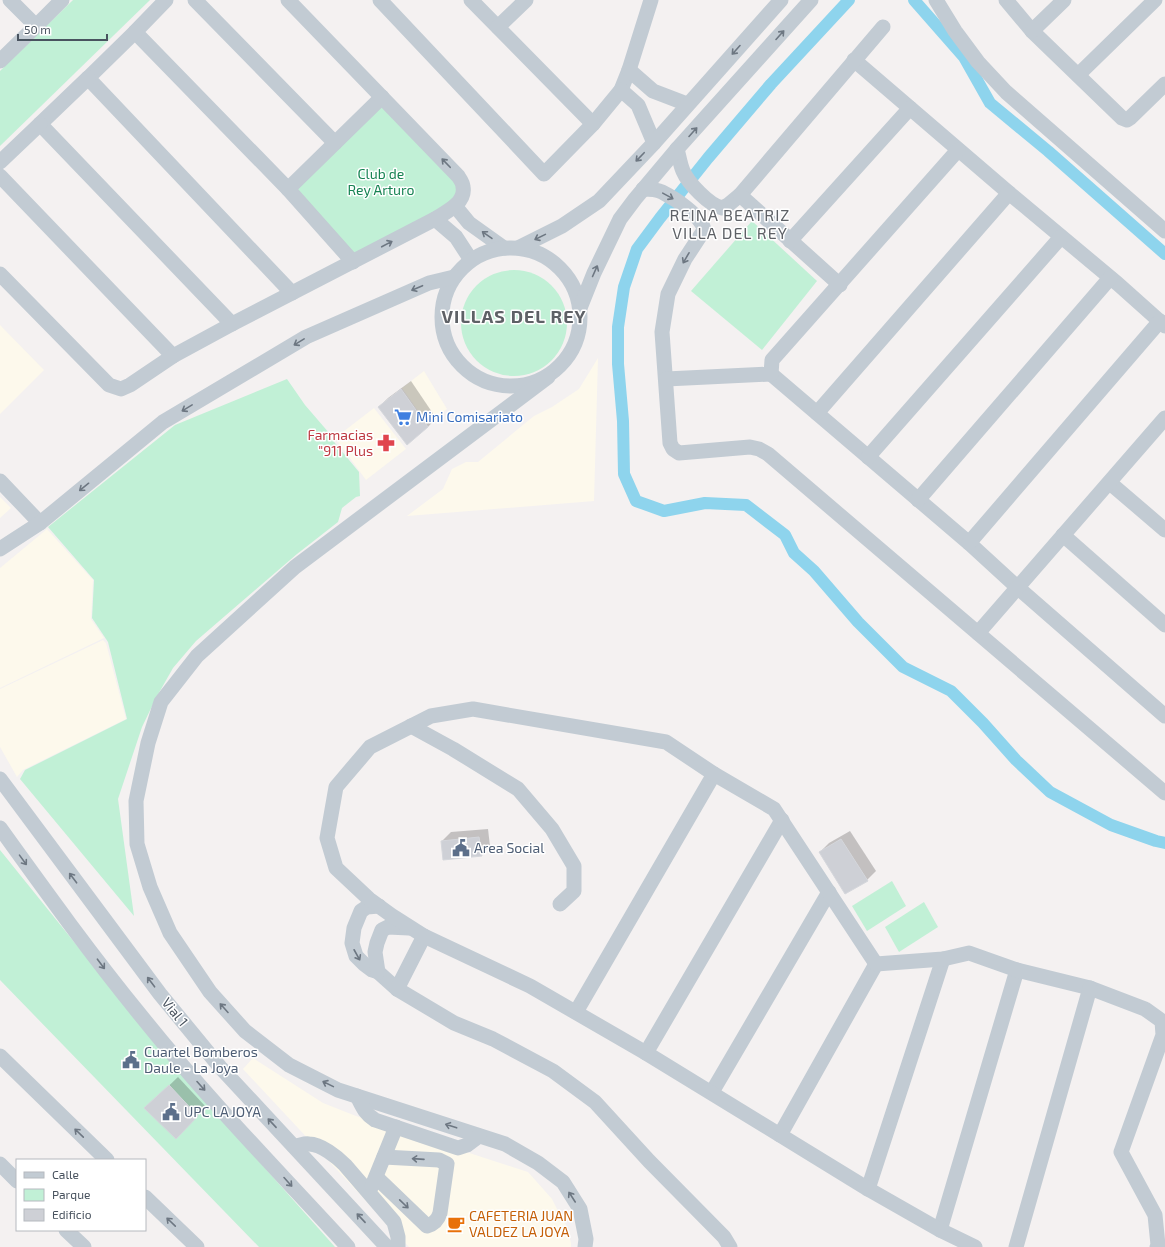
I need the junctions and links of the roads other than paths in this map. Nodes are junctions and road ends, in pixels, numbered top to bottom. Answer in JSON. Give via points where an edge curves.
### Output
{"nodes":[{"id":1,"x":10,"y":0,"type":"edge"},
{"id":2,"x":62,"y":0,"type":"edge"},
{"id":3,"x":166,"y":0,"type":"edge"},
{"id":4,"x":195,"y":0,"type":"edge"},
{"id":5,"x":288,"y":0,"type":"edge"},
{"id":6,"x":380,"y":0,"type":"edge"},
{"id":7,"x":471,"y":0,"type":"edge"},
{"id":8,"x":526,"y":0,"type":"edge"},
{"id":9,"x":651,"y":0,"type":"edge"},
{"id":10,"x":781,"y":0,"type":"edge"},
{"id":11,"x":811,"y":0,"type":"edge"},
{"id":12,"x":936,"y":0,"type":"edge"},
{"id":13,"x":1006,"y":0,"type":"edge"},
{"id":14,"x":1064,"y":0,"type":"edge"},
{"id":15,"x":1155,"y":0,"type":"edge"},
{"id":16,"x":36,"y":26,"type":"junction"},
{"id":17,"x":498,"y":27,"type":"junction"},
{"id":18,"x":883,"y":27,"type":"dead end"},
{"id":19,"x":1032,"y":31,"type":"junction"},
{"id":20,"x":135,"y":32,"type":"junction"},
{"id":21,"x":854,"y":60,"type":"junction"},
{"id":22,"x":0,"y":61,"type":"edge"},
{"id":23,"x":630,"y":70,"type":"junction"},
{"id":24,"x":1078,"y":75,"type":"junction"},
{"id":25,"x":88,"y":78,"type":"junction"},
{"id":26,"x":1165,"y":84,"type":"edge"},
{"id":27,"x":621,"y":90,"type":"junction"},
{"id":28,"x":382,"y":97,"type":"junction"},
{"id":29,"x":687,"y":104,"type":"junction"},
{"id":30,"x":910,"y":108,"type":"junction"},
{"id":31,"x":40,"y":124,"type":"junction"},
{"id":32,"x":593,"y":124,"type":"junction"},
{"id":33,"x":335,"y":143,"type":"junction"},
{"id":34,"x":654,"y":143,"type":"junction"},
{"id":35,"x":677,"y":149,"type":"junction"},
{"id":36,"x":958,"y":150,"type":"junction"},
{"id":37,"x":0,"y":162,"type":"edge"},
{"id":38,"x":0,"y":176,"type":"edge"},
{"id":39,"x":288,"y":189,"type":"junction"},
{"id":40,"x":643,"y":189,"type":"junction"},
{"id":41,"x":1009,"y":193,"type":"junction"},
{"id":42,"x":740,"y":195,"type":"junction"},
{"id":43,"x":455,"y":206,"type":"junction"},
{"id":44,"x":435,"y":219,"type":"junction"},
{"id":45,"x":1165,"y":231,"type":"edge"},
{"id":46,"x":1061,"y":237,"type":"junction"},
{"id":47,"x":790,"y":241,"type":"junction"},
{"id":48,"x":511,"y":248,"type":"junction"},
{"id":49,"x":471,"y":260,"type":"junction"},
{"id":50,"x":353,"y":262,"type":"junction"},
{"id":51,"x":0,"y":274,"type":"edge"},
{"id":52,"x":454,"y":277,"type":"junction"},
{"id":53,"x":1110,"y":278,"type":"junction"},
{"id":54,"x":840,"y":285,"type":"junction"},
{"id":55,"x":292,"y":293,"type":"junction"},
{"id":56,"x":580,"y":308,"type":"junction"},
{"id":57,"x":1162,"y":323,"type":"edge"},
{"id":58,"x":232,"y":324,"type":"junction"},
{"id":59,"x":174,"y":356,"type":"junction"},
{"id":60,"x":771,"y":374,"type":"junction"},
{"id":61,"x":548,"y":377,"type":"junction"},
{"id":62,"x":666,"y":379,"type":"junction"},
{"id":63,"x":817,"y":413,"type":"junction"},
{"id":64,"x":1163,"y":425,"type":"edge"},
{"id":65,"x":868,"y":457,"type":"junction"},
{"id":66,"x":0,"y":481,"type":"edge"},
{"id":67,"x":1110,"y":483,"type":"junction"},
{"id":68,"x":918,"y":500,"type":"junction"},
{"id":69,"x":40,"y":522,"type":"junction"},
{"id":70,"x":1165,"y":530,"type":"edge"},
{"id":71,"x":1063,"y":535,"type":"junction"},
{"id":72,"x":969,"y":543,"type":"junction"},
{"id":73,"x":0,"y":549,"type":"edge"},
{"id":74,"x":1017,"y":587,"type":"junction"},
{"id":75,"x":1165,"y":625,"type":"edge"},
{"id":76,"x":978,"y":633,"type":"junction"},
{"id":77,"x":1165,"y":716,"type":"edge"},
{"id":78,"x":411,"y":726,"type":"junction"},
{"id":79,"x":714,"y":774,"type":"junction"},
{"id":80,"x":0,"y":779,"type":"edge"},
{"id":81,"x":1165,"y":793,"type":"edge"},
{"id":82,"x":782,"y":820,"type":"junction"},
{"id":83,"x":0,"y":828,"type":"edge"},
{"id":84,"x":829,"y":892,"type":"junction"},
{"id":85,"x":560,"y":904,"type":"dead end"},
{"id":86,"x":379,"y":906,"type":"junction"},
{"id":87,"x":418,"y":932,"type":"junction"},
{"id":88,"x":943,"y":959,"type":"junction"},
{"id":89,"x":876,"y":964,"type":"junction"},
{"id":90,"x":1017,"y":970,"type":"junction"},
{"id":91,"x":378,"y":972,"type":"junction"},
{"id":92,"x":1090,"y":988,"type":"junction"},
{"id":93,"x":397,"y":989,"type":"junction"},
{"id":94,"x":576,"y":1012,"type":"junction"},
{"id":95,"x":646,"y":1053,"type":"junction"},
{"id":96,"x":0,"y":1056,"type":"edge"},
{"id":97,"x":712,"y":1092,"type":"junction"},
{"id":98,"x":357,"y":1096,"type":"junction"},
{"id":99,"x":396,"y":1127,"type":"junction"},
{"id":100,"x":780,"y":1135,"type":"junction"},
{"id":101,"x":479,"y":1136,"type":"junction"},
{"id":102,"x":294,"y":1146,"type":"junction"},
{"id":103,"x":384,"y":1157,"type":"junction"},
{"id":104,"x":106,"y":1159,"type":"edge"},
{"id":105,"x":0,"y":1164,"type":"edge"},
{"id":106,"x":376,"y":1177,"type":"junction"},
{"id":107,"x":16,"y":1180,"type":"edge"},
{"id":108,"x":868,"y":1189,"type":"junction"},
{"id":109,"x":370,"y":1193,"type":"junction"},
{"id":110,"x":146,"y":1198,"type":"edge"},
{"id":111,"x":940,"y":1230,"type":"junction"},
{"id":112,"x":67,"y":1231,"type":"edge"},
{"id":113,"x":194,"y":1246,"type":"edge"},
{"id":114,"x":84,"y":1247,"type":"edge"},
{"id":115,"x":348,"y":1247,"type":"edge"},
{"id":116,"x":387,"y":1247,"type":"edge"},
{"id":117,"x":398,"y":1247,"type":"edge"},
{"id":118,"x":585,"y":1247,"type":"edge"},
{"id":119,"x":730,"y":1247,"type":"edge"},
{"id":120,"x":975,"y":1247,"type":"edge"},
{"id":121,"x":1016,"y":1247,"type":"edge"},
{"id":122,"x":1157,"y":1247,"type":"edge"}],
"edges":[{"from":1,"to":16,"type":"street"},
{"from":2,"to":16,"type":"street"},
{"from":3,"to":20,"type":"street"},
{"from":4,"to":33,"type":"street"},
{"from":5,"to":28,"type":"street"},
{"from":6,"to":32,"type":"street","via":[[544,174]]},
{"from":7,"to":17,"type":"street"},
{"from":8,"to":17,"type":"street"},
{"from":9,"to":23,"type":"street"},
{"from":10,"to":29,"type":"street","one_way":true},
{"from":35,"to":11,"type":"street","one_way":true},
{"from":12,"to":45,"type":"street","via":[[978,62],[1006,92]]},
{"from":13,"to":19,"type":"street"},
{"from":14,"to":19,"type":"street"},
{"from":15,"to":24,"type":"street"},
{"from":16,"to":22,"type":"street"},
{"from":17,"to":32,"type":"street"},
{"from":18,"to":21,"type":"street"},
{"from":19,"to":24,"type":"street"},
{"from":20,"to":25,"type":"street"},
{"from":20,"to":39,"type":"street"},
{"from":21,"to":30,"type":"street"},
{"from":21,"to":42,"type":"street"},
{"from":23,"to":27,"type":"street"},
{"from":23,"to":29,"type":"street","via":[[653,91]]},
{"from":24,"to":26,"type":"street","via":[[1127,120]]},
{"from":25,"to":31,"type":"street"},
{"from":25,"to":55,"type":"street"},
{"from":27,"to":32,"type":"street"},
{"from":27,"to":34,"type":"street","via":[[638,105]]},
{"from":28,"to":33,"type":"street"},
{"from":43,"to":28,"type":"street","one_way":true,"via":[[463,196],[464,186],[458,176]]},
{"from":29,"to":34,"type":"street"},
{"from":30,"to":36,"type":"street"},
{"from":30,"to":47,"type":"street"},
{"from":31,"to":37,"type":"street"},
{"from":31,"to":58,"type":"street"},
{"from":33,"to":39,"type":"street"},
{"from":34,"to":48,"type":"street","one_way":true,"via":[[598,201],[562,226]]},
{"from":35,"to":40,"type":"street"},
{"from":35,"to":42,"type":"street","via":[[683,172],[706,199],[722,208]]},
{"from":36,"to":41,"type":"street"},
{"from":36,"to":54,"type":"street"},
{"from":38,"to":59,"type":"street"},
{"from":39,"to":50,"type":"street"},
{"from":56,"to":40,"type":"street","one_way":true,"via":[[620,219]]},
{"from":40,"to":62,"type":"street","one_way":true,"via":[[657,190],[673,198],[703,224],[704,230],[685,259],[668,294],[662,332]]},
{"from":41,"to":46,"type":"street"},
{"from":41,"to":63,"type":"street"},
{"from":42,"to":47,"type":"street"},
{"from":43,"to":44,"type":"street"},
{"from":48,"to":43,"type":"street","one_way":true,"via":[[469,223]]},
{"from":44,"to":49,"type":"street","via":[[456,237]]},
{"from":50,"to":44,"type":"street","one_way":true},
{"from":46,"to":53,"type":"street"},
{"from":46,"to":65,"type":"street"},
{"from":47,"to":54,"type":"street"},
{"from":48,"to":49,"type":"street","via":[[487,252]]},
{"from":48,"to":56,"type":"street","via":[[540,254],[559,267],[573,286]]},
{"from":49,"to":52,"type":"street"},
{"from":50,"to":55,"type":"street"},
{"from":51,"to":59,"type":"street","via":[[109,385],[121,388],[130,385]]},
{"from":52,"to":61,"type":"street","via":[[444,298],[442,322],[447,345],[461,365],[480,379],[502,387],[526,386]]},
{"from":52,"to":69,"type":"street","one_way":true,"via":[[429,283],[306,337],[258,365],[163,422]]},
{"from":53,"to":57,"type":"street"},
{"from":53,"to":68,"type":"street"},
{"from":54,"to":60,"type":"street","via":[[772,360]]},
{"from":55,"to":58,"type":"street"},
{"from":56,"to":61,"type":"street","via":[[580,328],[574,347],[564,364]]},
{"from":57,"to":72,"type":"street"},
{"from":58,"to":59,"type":"street"},
{"from":60,"to":62,"type":"street"},
{"from":60,"to":63,"type":"street"},
{"from":98,"to":61,"type":"street","one_way":true,"via":[[338,1090],[289,1065],[245,1030],[210,992],[170,933],[150,887],[138,844],[136,802],[148,743],[161,702],[197,656],[295,567]]},
{"from":62,"to":76,"type":"street","via":[[670,443],[673,449],[679,453],[750,447],[768,454]]},
{"from":63,"to":65,"type":"street"},
{"from":64,"to":67,"type":"street"},
{"from":65,"to":68,"type":"street"},
{"from":66,"to":69,"type":"street"},
{"from":67,"to":70,"type":"street"},
{"from":67,"to":71,"type":"street"},
{"from":68,"to":72,"type":"street"},
{"from":69,"to":73,"type":"street"},
{"from":71,"to":74,"type":"street"},
{"from":71,"to":75,"type":"street"},
{"from":72,"to":74,"type":"street"},
{"from":74,"to":76,"type":"street"},
{"from":74,"to":77,"type":"street"},
{"from":76,"to":81,"type":"street"},
{"from":78,"to":79,"type":"street","via":[[431,716],[473,709],[666,742]]},
{"from":78,"to":85,"type":"street","via":[[453,748],[518,789],[552,829],[574,866],[574,891]]},
{"from":78,"to":86,"type":"street","via":[[370,747],[336,787],[327,838],[336,868]]},
{"from":79,"to":82,"type":"street","via":[[774,809]]},
{"from":79,"to":94,"type":"street"},
{"from":102,"to":80,"type":"street","name":"Vial 1","one_way":true,"via":[[220,1067],[160,994]]},
{"from":82,"to":84,"type":"street"},
{"from":82,"to":95,"type":"street"},
{"from":83,"to":115,"type":"street","name":"Vial 1","one_way":true,"via":[[141,1017],[202,1088]]},
{"from":84,"to":89,"type":"street"},
{"from":84,"to":97,"type":"street"},
{"from":86,"to":87,"type":"street"},
{"from":86,"to":91,"type":"street","one_way":true,"via":[[367,907],[361,911],[354,928],[352,943],[356,956]]},
{"from":87,"to":91,"type":"street","via":[[388,927],[382,930],[375,952]]},
{"from":87,"to":93,"type":"street"},
{"from":87,"to":94,"type":"street","via":[[530,986]]},
{"from":88,"to":89,"type":"street"},
{"from":88,"to":90,"type":"street","via":[[969,953]]},
{"from":88,"to":108,"type":"street"},
{"from":89,"to":100,"type":"street"},
{"from":90,"to":92,"type":"street"},
{"from":90,"to":111,"type":"street"},
{"from":91,"to":93,"type":"street"},
{"from":92,"to":121,"type":"street"},
{"from":92,"to":122,"type":"street","via":[[1145,1009],[1162,1021],[1162,1035],[1121,1152],[1156,1215]]},
{"from":93,"to":119,"type":"street","via":[[454,1023],[493,1039],[553,1071],[595,1102],[724,1237]]},
{"from":94,"to":95,"type":"street"},
{"from":95,"to":97,"type":"street"},
{"from":104,"to":96,"type":"street","one_way":true},
{"from":97,"to":100,"type":"street"},
{"from":98,"to":99,"type":"street","via":[[368,1116]]},
{"from":101,"to":98,"type":"street","one_way":true},
{"from":99,"to":101,"type":"street","via":[[458,1148]]},
{"from":99,"to":103,"type":"street"},
{"from":100,"to":108,"type":"street"},
{"from":118,"to":101,"type":"street","one_way":true,"via":[[586,1239],[580,1209],[563,1182],[538,1162],[505,1144]]},
{"from":102,"to":109,"type":"street","via":[[310,1144],[332,1154]]},
{"from":116,"to":102,"type":"street","name":"Vial 1","one_way":true},
{"from":103,"to":106,"type":"street"},
{"from":106,"to":103,"type":"street","one_way":true,"via":[[427,1226],[438,1218],[447,1164],[439,1160]]},
{"from":105,"to":107,"type":"street"},
{"from":106,"to":109,"type":"street"},
{"from":108,"to":111,"type":"street"},
{"from":109,"to":117,"type":"street","via":[[394,1222]]},
{"from":113,"to":110,"type":"street","one_way":true},
{"from":111,"to":120,"type":"street"},
{"from":112,"to":114,"type":"street"}]}
